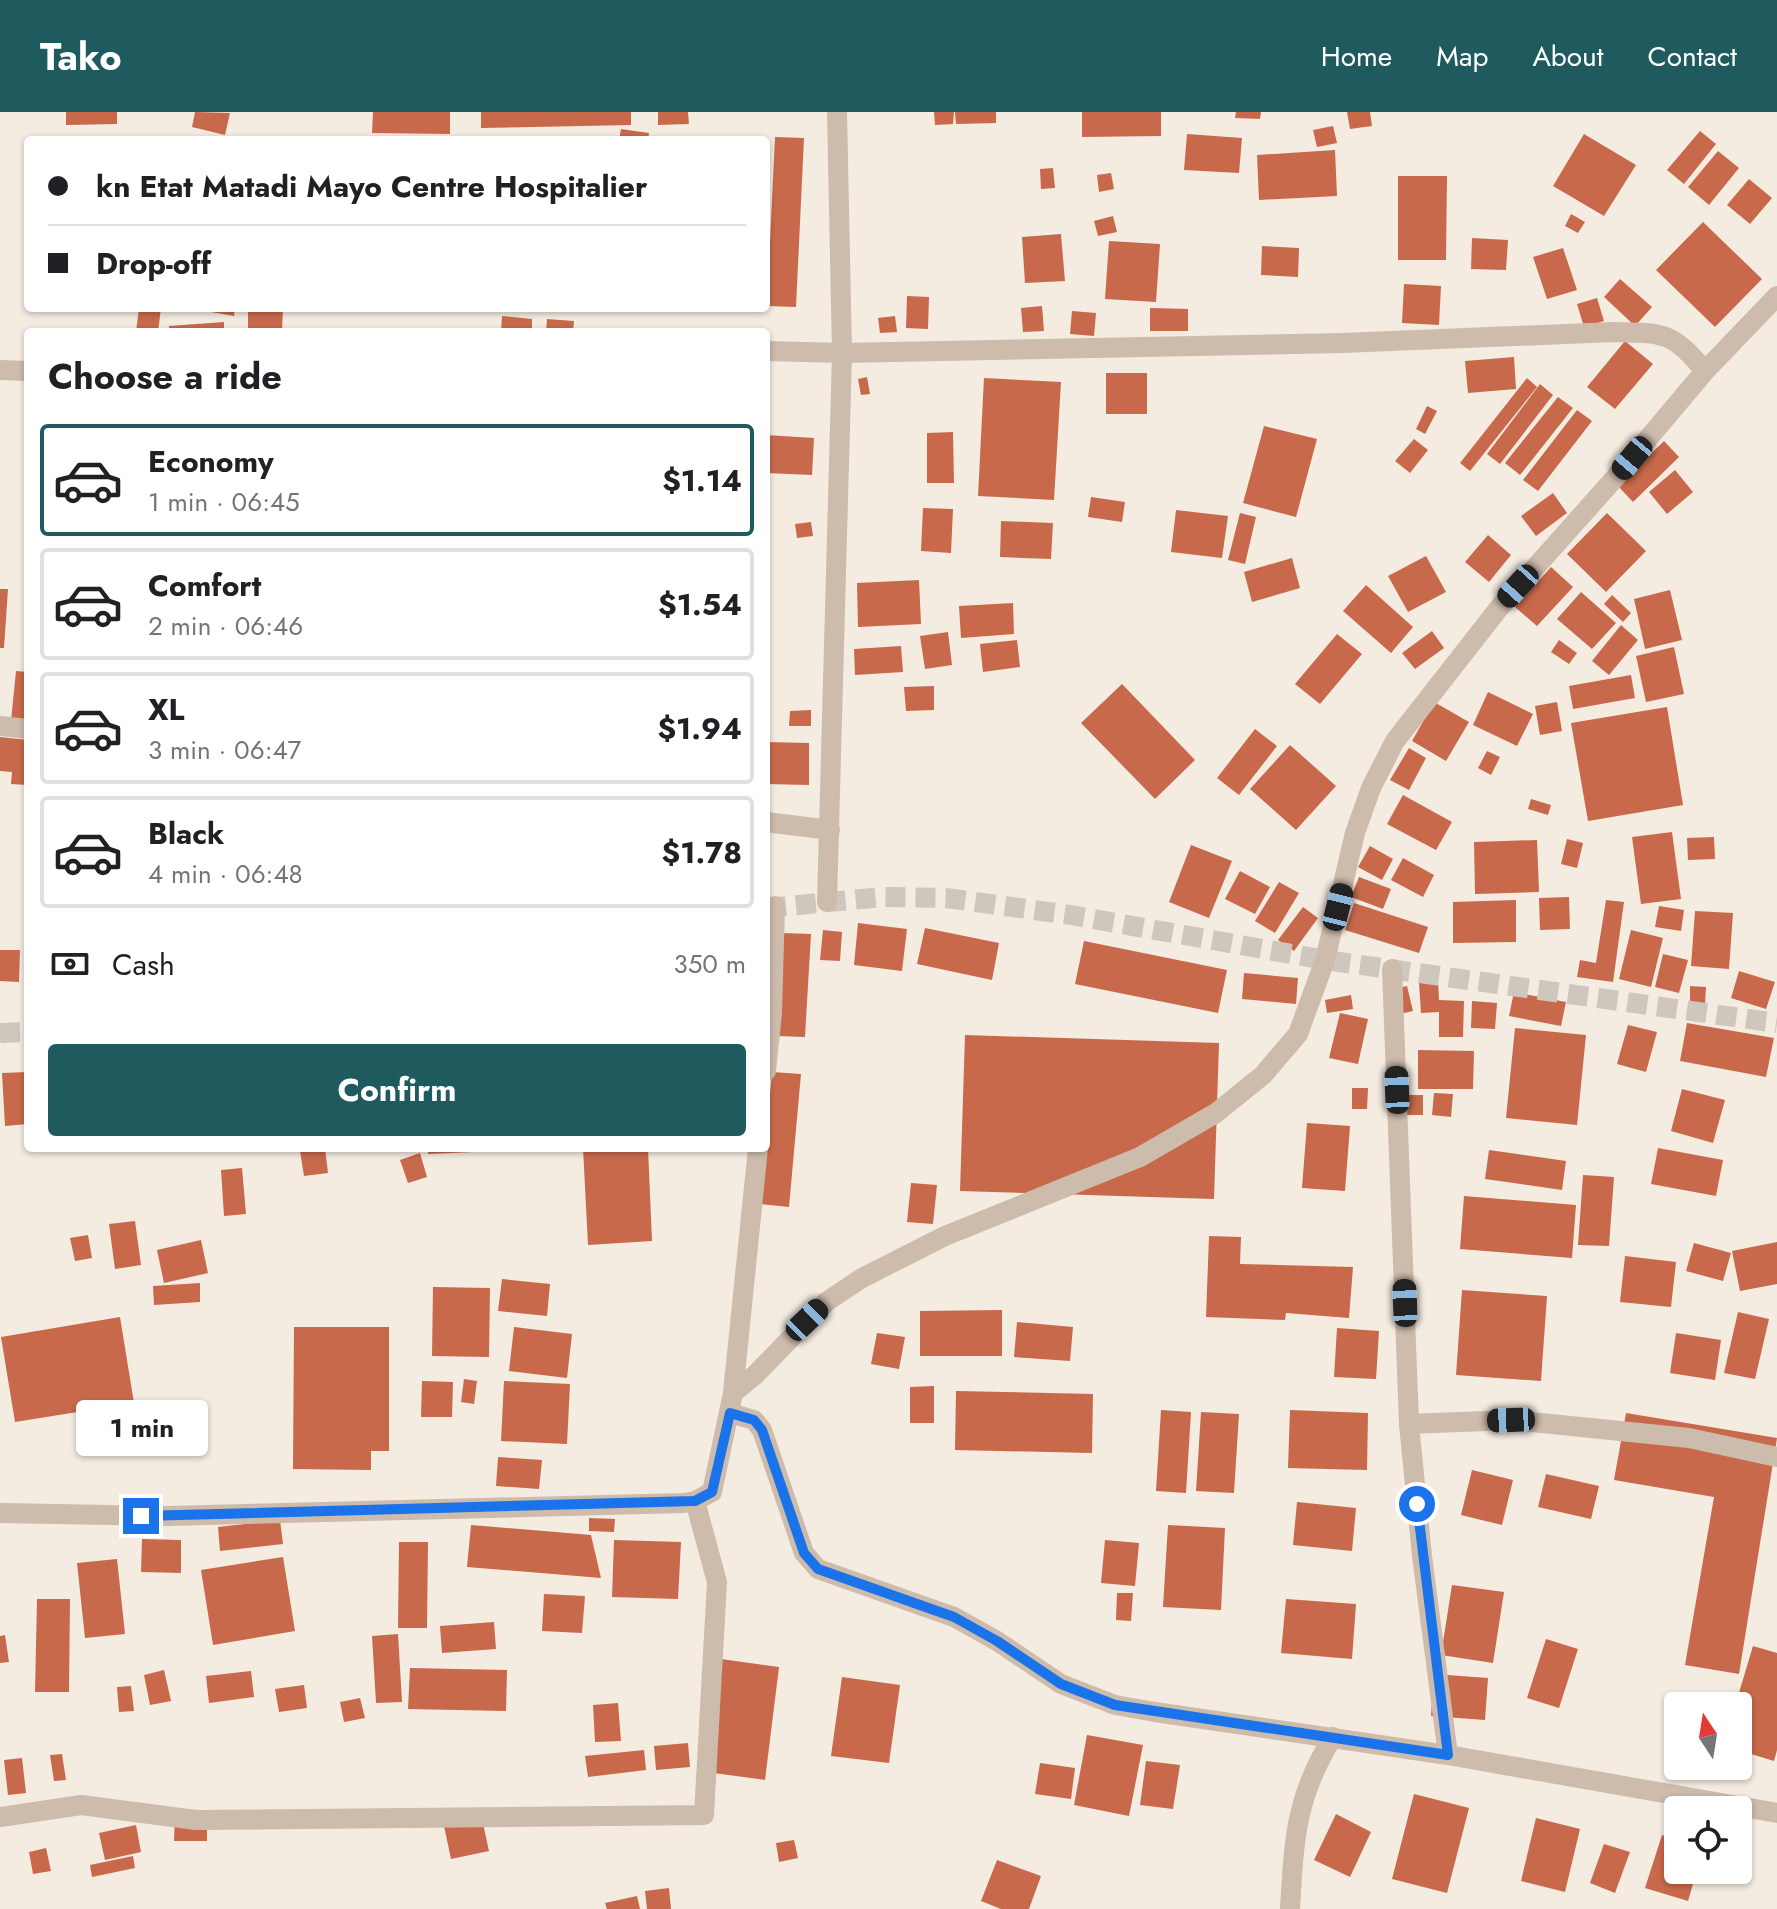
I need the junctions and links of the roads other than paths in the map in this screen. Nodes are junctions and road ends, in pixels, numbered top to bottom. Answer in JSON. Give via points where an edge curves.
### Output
{"nodes":[{"id":1,"x":837,"y":112,"type":"edge"},
{"id":2,"x":1777,"y":296,"type":"edge"},
{"id":3,"x":770,"y":351,"type":"edge"},
{"id":4,"x":842,"y":353,"type":"junction"},
{"id":5,"x":0,"y":370,"type":"edge"},
{"id":6,"x":24,"y":371,"type":"edge"},
{"id":7,"x":1705,"y":371,"type":"junction"},
{"id":8,"x":0,"y":726,"type":"edge"},
{"id":9,"x":24,"y":729,"type":"edge"},
{"id":10,"x":770,"y":822,"type":"edge"},
{"id":11,"x":830,"y":830,"type":"junction"},
{"id":12,"x":827,"y":902,"type":"dead end"},
{"id":13,"x":775,"y":906,"type":"dead end"},
{"id":14,"x":1392,"y":969,"type":"dead end"},
{"id":15,"x":770,"y":1032,"type":"edge"},
{"id":16,"x":758,"y":1152,"type":"edge"},
{"id":17,"x":731,"y":1403,"type":"junction"},
{"id":18,"x":1409,"y":1424,"type":"junction"},
{"id":19,"x":1777,"y":1457,"type":"edge"},
{"id":20,"x":695,"y":1501,"type":"junction"},
{"id":21,"x":0,"y":1513,"type":"edge"},
{"id":22,"x":1333,"y":1737,"type":"junction"},
{"id":23,"x":1448,"y":1755,"type":"junction"},
{"id":24,"x":1777,"y":1813,"type":"edge"},
{"id":25,"x":0,"y":1817,"type":"edge"},
{"id":26,"x":1290,"y":1909,"type":"edge"}],
"edges":[{"from":1,"to":4,"type":"street"},
{"from":2,"to":7,"type":"street"},
{"from":3,"to":4,"type":"street"},
{"from":4,"to":7,"type":"street","via":[[1614,332],[1657,333],[1683,346]]},
{"from":4,"to":11,"type":"street"},
{"from":5,"to":6,"type":"street"},
{"from":7,"to":17,"type":"street","via":[[1499,608],[1395,741],[1355,833],[1325,960],[1298,1034],[1263,1075],[1216,1113],[1140,1157],[945,1236],[862,1278],[826,1302]]},
{"from":8,"to":9,"type":"street"},
{"from":10,"to":11,"type":"street"},
{"from":11,"to":12,"type":"street"},
{"from":13,"to":15,"type":"street"},
{"from":14,"to":18,"type":"street"},
{"from":16,"to":17,"type":"street"},
{"from":17,"to":20,"type":"street","via":[[712,1492]]},
{"from":17,"to":22,"type":"street","via":[[762,1430],[804,1553],[818,1569],[954,1617],[1061,1684],[1115,1705]]},
{"from":18,"to":19,"type":"street","via":[[1511,1420],[1689,1438]]},
{"from":18,"to":23,"type":"street"},
{"from":20,"to":21,"type":"street","via":[[167,1516]]},
{"from":20,"to":25,"type":"street","via":[[717,1582],[704,1815],[196,1820],[81,1805]]},
{"from":22,"to":23,"type":"street"},
{"from":22,"to":26,"type":"street","via":[[1307,1788],[1295,1828]]},
{"from":23,"to":24,"type":"street"}]}
